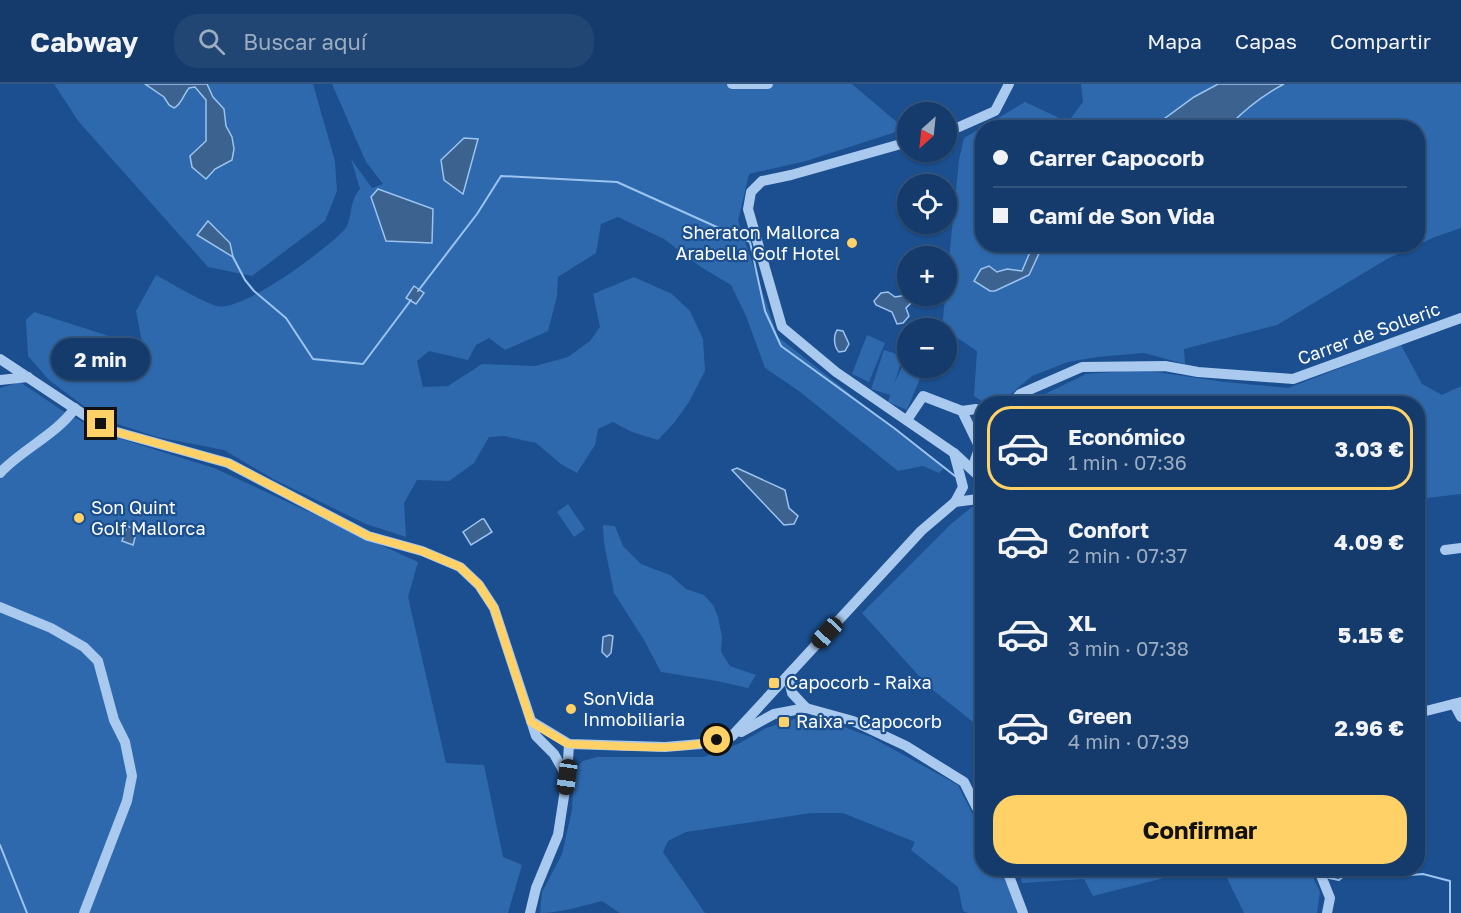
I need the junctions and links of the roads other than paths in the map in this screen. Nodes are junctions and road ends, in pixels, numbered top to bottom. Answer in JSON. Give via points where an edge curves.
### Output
{"nodes":[{"id":1,"x":732,"y":84,"type":"edge"},
{"id":2,"x":768,"y":84,"type":"edge"},
{"id":3,"x":1009,"y":84,"type":"edge"},
{"id":4,"x":957,"y":128,"type":"edge"},
{"id":5,"x":897,"y":145,"type":"edge"},
{"id":6,"x":1461,"y":318,"type":"edge"},
{"id":7,"x":0,"y":359,"type":"edge"},
{"id":8,"x":28,"y":376,"type":"junction"},
{"id":9,"x":0,"y":380,"type":"edge"},
{"id":10,"x":1018,"y":396,"type":"edge"},
{"id":11,"x":75,"y":408,"type":"junction"},
{"id":12,"x":975,"y":409,"type":"edge"},
{"id":13,"x":962,"y":411,"type":"junction"},
{"id":14,"x":907,"y":420,"type":"junction"},
{"id":15,"x":975,"y":433,"type":"edge"},
{"id":16,"x":954,"y":453,"type":"junction"},
{"id":17,"x":975,"y":471,"type":"edge"},
{"id":18,"x":0,"y":473,"type":"edge"},
{"id":19,"x":975,"y":499,"type":"edge"},
{"id":20,"x":955,"y":502,"type":"junction"},
{"id":21,"x":1461,"y":548,"type":"edge"},
{"id":22,"x":1445,"y":550,"type":"dead end"},
{"id":23,"x":0,"y":607,"type":"edge"},
{"id":24,"x":788,"y":676,"type":"junction"},
{"id":25,"x":1457,"y":703,"type":"edge"},
{"id":26,"x":806,"y":708,"type":"junction"},
{"id":27,"x":1425,"y":711,"type":"edge"},
{"id":28,"x":1461,"y":717,"type":"edge"},
{"id":29,"x":531,"y":722,"type":"junction"},
{"id":30,"x":732,"y":736,"type":"junction"},
{"id":31,"x":568,"y":744,"type":"junction"},
{"id":32,"x":567,"y":777,"type":"junction"},
{"id":33,"x":975,"y":804,"type":"edge"},
{"id":34,"x":1009,"y":876,"type":"edge"},
{"id":35,"x":1321,"y":876,"type":"edge"},
{"id":36,"x":84,"y":913,"type":"edge"},
{"id":37,"x":531,"y":913,"type":"edge"},
{"id":38,"x":1023,"y":913,"type":"edge"},
{"id":39,"x":1327,"y":913,"type":"edge"}],
"edges":[{"from":1,"to":2,"type":"street"},
{"from":3,"to":4,"type":"street","via":[[995,111]]},
{"from":5,"to":14,"type":"street","via":[[762,181],[751,192],[748,209],[782,327],[836,372]]},
{"from":6,"to":10,"type":"street","name":"Carrer de Solleric","via":[[1293,379],[1165,366],[1082,367]]},
{"from":7,"to":8,"type":"street"},
{"from":8,"to":9,"type":"street"},
{"from":8,"to":11,"type":"street"},
{"from":11,"to":18,"type":"street"},
{"from":11,"to":29,"type":"street","via":[[113,431],[228,463],[368,536],[422,551],[460,567],[479,585],[494,608]]},
{"from":12,"to":13,"type":"street"},
{"from":13,"to":14,"type":"street","via":[[923,396]]},
{"from":13,"to":15,"type":"street"},
{"from":14,"to":16,"type":"street"},
{"from":16,"to":17,"type":"street"},
{"from":16,"to":20,"type":"street","via":[[963,487]]},
{"from":19,"to":20,"type":"street"},
{"from":20,"to":24,"type":"street","via":[[921,531]]},
{"from":21,"to":22,"type":"street"},
{"from":23,"to":36,"type":"street","via":[[51,628],[98,661],[114,720],[125,742],[132,776],[127,801]]},
{"from":24,"to":26,"type":"street","via":[[792,693]]},
{"from":24,"to":30,"type":"street"},
{"from":25,"to":27,"type":"street"},
{"from":25,"to":28,"type":"street"},
{"from":26,"to":30,"type":"street","via":[[774,714]]},
{"from":26,"to":33,"type":"street","via":[[853,721],[906,746],[964,782]]},
{"from":29,"to":31,"type":"street"},
{"from":29,"to":32,"type":"street","via":[[536,736],[554,754]]},
{"from":30,"to":31,"type":"street","via":[[665,747]]},
{"from":31,"to":32,"type":"street"},
{"from":32,"to":37,"type":"street","via":[[558,835],[536,888]]},
{"from":34,"to":38,"type":"street"},
{"from":35,"to":39,"type":"street","via":[[1330,898]]}]}
